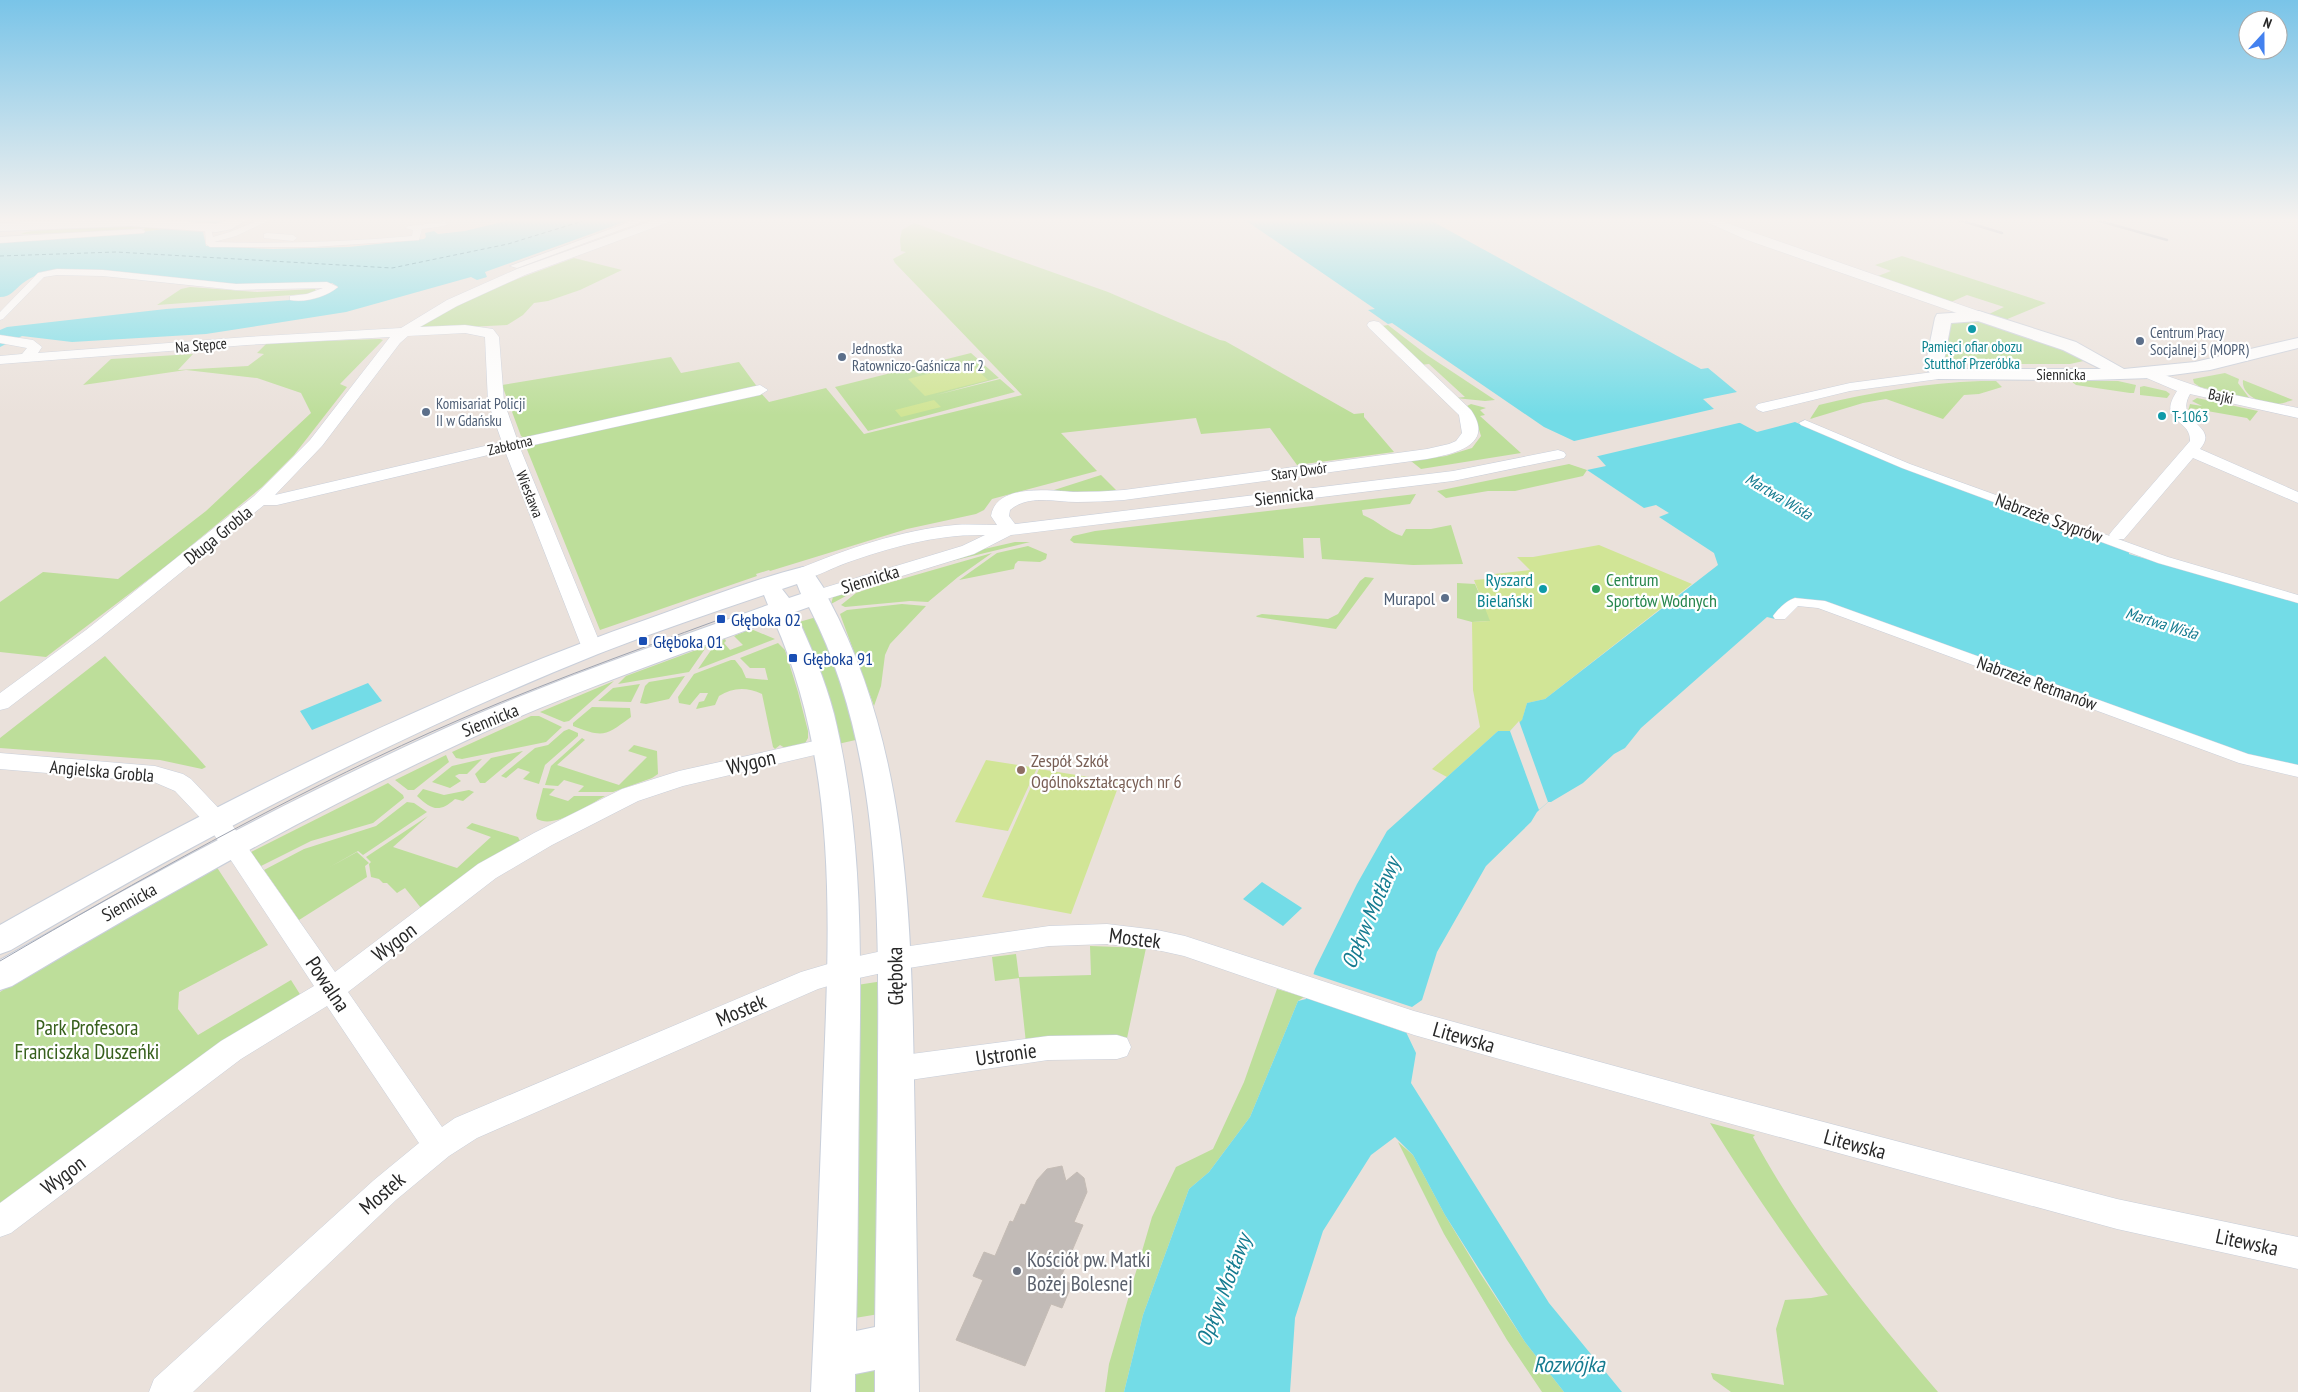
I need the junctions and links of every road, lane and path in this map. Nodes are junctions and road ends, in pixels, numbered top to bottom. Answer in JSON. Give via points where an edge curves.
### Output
{"nodes":[{"id":1,"x":31,"y":285,"type":"edge"},
{"id":2,"x":211,"y":285,"type":"edge"},
{"id":3,"x":310,"y":285,"type":"edge"},
{"id":4,"x":329,"y":285,"type":"edge"},
{"id":5,"x":494,"y":285,"type":"edge"},
{"id":6,"x":1876,"y":285,"type":"edge"},
{"id":7,"x":18,"y":298,"type":"junction"},
{"id":8,"x":293,"y":298,"type":"dead end"},
{"id":9,"x":0,"y":300,"type":"edge"},
{"id":10,"x":1944,"y":311,"type":"junction"},
{"id":11,"x":0,"y":317,"type":"edge"},
{"id":12,"x":1374,"y":325,"type":"dead end"},
{"id":13,"x":402,"y":333,"type":"junction"},
{"id":14,"x":7,"y":340,"type":"edge"},
{"id":15,"x":2298,"y":343,"type":"edge"},
{"id":16,"x":27,"y":357,"type":"junction"},
{"id":17,"x":0,"y":360,"type":"edge"},
{"id":18,"x":2147,"y":372,"type":"junction"},
{"id":19,"x":2120,"y":373,"type":"junction"},
{"id":20,"x":1941,"y":375,"type":"junction"},
{"id":21,"x":2186,"y":388,"type":"junction"},
{"id":22,"x":760,"y":390,"type":"dead end"},
{"id":23,"x":1764,"y":407,"type":"dead end"},
{"id":24,"x":2298,"y":413,"type":"edge"},
{"id":25,"x":1805,"y":422,"type":"dead end"},
{"id":26,"x":510,"y":445,"type":"junction"},
{"id":27,"x":2190,"y":452,"type":"junction"},
{"id":28,"x":1558,"y":456,"type":"dead end"},
{"id":29,"x":2298,"y":498,"type":"edge"},
{"id":30,"x":260,"y":500,"type":"junction"},
{"id":31,"x":1010,"y":530,"type":"junction"},
{"id":32,"x":2118,"y":535,"type":"dead end"},
{"id":33,"x":810,"y":585,"type":"junction"},
{"id":34,"x":776,"y":597,"type":"junction"},
{"id":35,"x":2298,"y":599,"type":"edge"},
{"id":36,"x":1780,"y":616,"type":"dead end"},
{"id":37,"x":592,"y":648,"type":"junction"},
{"id":38,"x":0,"y":704,"type":"edge"},
{"id":39,"x":871,"y":749,"type":"junction"},
{"id":40,"x":829,"y":752,"type":"junction"},
{"id":41,"x":0,"y":762,"type":"edge"},
{"id":42,"x":2298,"y":771,"type":"edge"},
{"id":43,"x":225,"y":832,"type":"junction"},
{"id":44,"x":0,"y":941,"type":"edge"},
{"id":45,"x":896,"y":959,"type":"junction"},
{"id":46,"x":844,"y":970,"type":"junction"},
{"id":47,"x":0,"y":976,"type":"edge"},
{"id":48,"x":332,"y":990,"type":"junction"},
{"id":49,"x":1414,"y":1023,"type":"joint"},
{"id":50,"x":1117,"y":1047,"type":"dead end"},
{"id":51,"x":896,"y":1069,"type":"junction"},
{"id":52,"x":438,"y":1146,"type":"junction"},
{"id":53,"x":0,"y":1222,"type":"edge"},
{"id":54,"x":2298,"y":1253,"type":"edge"},
{"id":55,"x":897,"y":1345,"type":"junction"},
{"id":56,"x":834,"y":1374,"type":"edge"},
{"id":57,"x":168,"y":1392,"type":"edge"},
{"id":58,"x":897,"y":1392,"type":"edge"}],
"edges":[{"from":1,"to":7,"type":"street"},
{"from":2,"to":3,"type":"street","via":[[258,288]]},
{"from":4,"to":8,"type":"street","via":[[333,287],[309,297]]},
{"from":5,"to":13,"type":"street","name":"Długa Grobla","via":[[434,311]]},
{"from":6,"to":10,"type":"street"},
{"from":7,"to":9,"type":"street"},
{"from":7,"to":11,"type":"street"},
{"from":10,"to":19,"type":"street","via":[[1979,316],[2083,351]]},
{"from":10,"to":20,"type":"street","via":[[1934,367]]},
{"from":12,"to":31,"type":"street","name":"Stary Dwór","via":[[1466,413],[1471,431],[1462,445],[1427,454],[1124,495],[1016,497],[1001,508],[1000,516]]},
{"from":13,"to":16,"type":"street","name":"Na Stępce"},
{"from":13,"to":26,"type":"street","name":"Wiesława","via":[[465,329],[488,332],[492,337],[496,402]]},
{"from":13,"to":30,"type":"street","name":"Długa Grobla","via":[[316,443]]},
{"from":14,"to":16,"type":"street","via":[[35,347]]},
{"from":15,"to":18,"type":"street","name":"Siennicka","via":[[2220,363]]},
{"from":16,"to":17,"type":"street","name":"Na Stępce"},
{"from":18,"to":19,"type":"street","name":"Siennicka"},
{"from":18,"to":21,"type":"street","name":"Bajki","via":[[2167,383]]},
{"from":19,"to":20,"type":"street","name":"Siennicka"},
{"from":20,"to":23,"type":"street","name":"Siennicka","via":[[1850,387]]},
{"from":21,"to":24,"type":"street","name":"Bajki"},
{"from":21,"to":27,"type":"street","via":[[2177,404],[2179,414],[2199,438]]},
{"from":22,"to":26,"type":"street","name":"Zabłotna"},
{"from":25,"to":35,"type":"street","name":"Nabrzeże Szyprów","via":[[1906,466],[2155,557]]},
{"from":26,"to":30,"type":"street","name":"Zabłotna","via":[[277,500]]},
{"from":26,"to":37,"type":"street","name":"Wiesława"},
{"from":27,"to":29,"type":"street"},
{"from":27,"to":32,"type":"street"},
{"from":28,"to":31,"type":"street","name":"Siennicka","via":[[1495,470],[1429,479]]},
{"from":30,"to":38,"type":"street","name":"Długa Grobla","via":[[94,634]]},
{"from":31,"to":33,"type":"street","name":"Siennicka","via":[[968,550]]},
{"from":31,"to":33,"type":"street","name":"Siennicka","via":[[950,531],[867,551],[823,565]]},
{"from":33,"to":34,"type":"street","name":"Siennicka"},
{"from":33,"to":39,"type":"street","name":"Głęboka","via":[[829,618],[850,673]]},
{"from":34,"to":37,"type":"street","name":"Siennicka"},
{"from":34,"to":40,"type":"street","via":[[803,655]]},
{"from":34,"to":43,"type":"street","name":"Siennicka","via":[[605,674]]},
{"from":36,"to":42,"type":"street","name":"Nabrzeże Retmanów","via":[[1795,602],[1820,604],[2245,758]]},
{"from":37,"to":43,"type":"street","name":"Siennicka","via":[[406,729]]},
{"from":39,"to":40,"type":"street"},
{"from":39,"to":45,"type":"street","name":"Głęboka","via":[[883,824]]},
{"from":40,"to":46,"type":"street","via":[[844,876]]},
{"from":40,"to":48,"type":"street","name":"Wygon","via":[[679,779],[630,795],[588,815],[487,872]]},
{"from":41,"to":43,"type":"street","name":"Angielska Grobla","via":[[155,774],[175,780]]},
{"from":43,"to":44,"type":"street","name":"Siennicka"},
{"from":43,"to":47,"type":"street","name":"Siennicka","via":[[140,895]]},
{"from":43,"to":48,"type":"street","name":"Powalna"},
{"from":45,"to":46,"type":"street","name":"Mostek"},
{"from":45,"to":49,"type":"street","name":"Mostek","via":[[1074,934],[1128,935],[1185,946]]},
{"from":45,"to":51,"type":"street","name":"Głęboka"},
{"from":46,"to":52,"type":"street","name":"Mostek","via":[[810,980],[466,1128]]},
{"from":46,"to":56,"type":"street"},
{"from":48,"to":52,"type":"street","name":"Powalna"},
{"from":48,"to":53,"type":"street","name":"Wygon","via":[[230,1050]]},
{"from":49,"to":54,"type":"street","name":"Litewska","via":[[2117,1214]]},
{"from":50,"to":51,"type":"street","name":"Ustronie","via":[[1048,1048]]},
{"from":51,"to":55,"type":"street","name":"Głęboka"},
{"from":52,"to":57,"type":"street","name":"Mostek","via":[[384,1190]]},
{"from":55,"to":56,"type":"street"},
{"from":55,"to":58,"type":"street","name":"Głęboka"}]}
